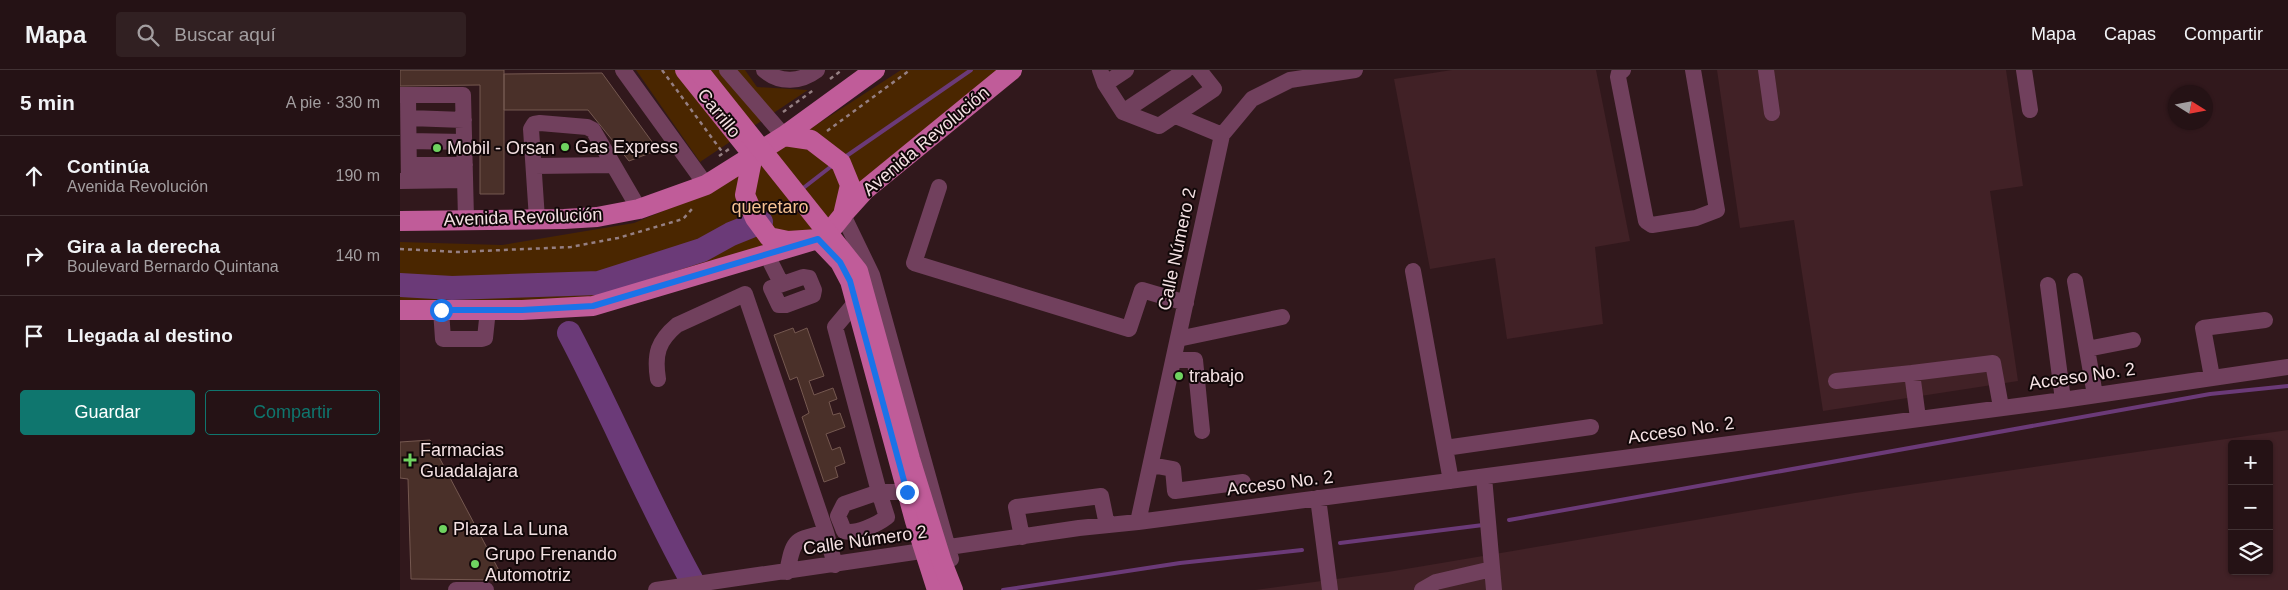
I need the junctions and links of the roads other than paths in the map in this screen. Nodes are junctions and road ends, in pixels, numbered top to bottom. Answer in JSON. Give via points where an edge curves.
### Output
{"nodes":[{"id":1,"x":623,"y":70,"type":"edge"},
{"id":2,"x":685,"y":70,"type":"edge"},
{"id":3,"x":698,"y":70,"type":"edge"},
{"id":4,"x":726,"y":70,"type":"edge"},
{"id":5,"x":764,"y":70,"type":"edge"},
{"id":6,"x":817,"y":70,"type":"edge"},
{"id":7,"x":875,"y":70,"type":"edge"},
{"id":8,"x":1012,"y":70,"type":"edge"},
{"id":9,"x":1126,"y":70,"type":"edge"},
{"id":10,"x":1186,"y":70,"type":"edge"},
{"id":11,"x":1199,"y":70,"type":"edge"},
{"id":12,"x":1354,"y":70,"type":"edge"},
{"id":13,"x":1623,"y":70,"type":"edge"},
{"id":14,"x":1693,"y":70,"type":"edge"},
{"id":15,"x":1766,"y":70,"type":"edge"},
{"id":16,"x":2024,"y":70,"type":"edge"},
{"id":17,"x":1103,"y":77,"type":"edge"},
{"id":18,"x":404,"y":95,"type":"edge"},
{"id":19,"x":2030,"y":110,"type":"dead end"},
{"id":20,"x":1123,"y":112,"type":"junction"},
{"id":21,"x":1772,"y":113,"type":"dead end"},
{"id":22,"x":1176,"y":116,"type":"junction"},
{"id":23,"x":409,"y":118,"type":"junction"},
{"id":24,"x":464,"y":120,"type":"junction"},
{"id":25,"x":1222,"y":135,"type":"junction"},
{"id":26,"x":784,"y":136,"type":"junction"},
{"id":27,"x":408,"y":141,"type":"junction"},
{"id":28,"x":464,"y":142,"type":"junction"},
{"id":29,"x":753,"y":155,"type":"junction"},
{"id":30,"x":613,"y":165,"type":"junction"},
{"id":31,"x":534,"y":166,"type":"junction"},
{"id":32,"x":465,"y":173,"type":"junction"},
{"id":33,"x":406,"y":176,"type":"edge"},
{"id":34,"x":706,"y":185,"type":"junction"},
{"id":35,"x":939,"y":187,"type":"dead end"},
{"id":36,"x":639,"y":208,"type":"junction"},
{"id":37,"x":843,"y":215,"type":"junction"},
{"id":38,"x":466,"y":219,"type":"junction"},
{"id":39,"x":537,"y":219,"type":"junction"},
{"id":40,"x":400,"y":221,"type":"edge"},
{"id":41,"x":818,"y":239,"type":"junction"},
{"id":42,"x":767,"y":255,"type":"junction"},
{"id":43,"x":1413,"y":271,"type":"dead end"},
{"id":44,"x":2075,"y":281,"type":"dead end"},
{"id":45,"x":781,"y":283,"type":"dead end"},
{"id":46,"x":2048,"y":285,"type":"dead end"},
{"id":47,"x":856,"y":302,"type":"junction"},
{"id":48,"x":1186,"y":303,"type":"junction"},
{"id":49,"x":400,"y":310,"type":"edge"},
{"id":50,"x":441,"y":310,"type":"junction"},
{"id":51,"x":488,"y":310,"type":"junction"},
{"id":52,"x":1282,"y":317,"type":"dead end"},
{"id":53,"x":2265,"y":320,"type":"dead end"},
{"id":54,"x":1178,"y":339,"type":"junction"},
{"id":55,"x":2133,"y":340,"type":"dead end"},
{"id":56,"x":2087,"y":349,"type":"junction"},
{"id":57,"x":1174,"y":360,"type":"junction"},
{"id":58,"x":2288,"y":367,"type":"edge"},
{"id":59,"x":1912,"y":373,"type":"junction"},
{"id":60,"x":2212,"y":377,"type":"junction"},
{"id":61,"x":658,"y":379,"type":"dead end"},
{"id":62,"x":1836,"y":381,"type":"dead end"},
{"id":63,"x":2095,"y":395,"type":"junction"},
{"id":64,"x":2063,"y":400,"type":"junction"},
{"id":65,"x":2001,"y":406,"type":"junction"},
{"id":66,"x":1918,"y":418,"type":"junction"},
{"id":67,"x":1591,"y":427,"type":"dead end"},
{"id":68,"x":1202,"y":431,"type":"dead end"},
{"id":69,"x":1446,"y":448,"type":"junction"},
{"id":70,"x":1151,"y":466,"type":"junction"},
{"id":71,"x":1484,"y":477,"type":"junction"},
{"id":72,"x":1451,"y":481,"type":"junction"},
{"id":73,"x":1243,"y":482,"type":"dead end"},
{"id":74,"x":907,"y":492,"type":"junction"},
{"id":75,"x":1318,"y":498,"type":"junction"},
{"id":76,"x":1138,"y":522,"type":"junction"},
{"id":77,"x":1107,"y":525,"type":"junction"},
{"id":78,"x":1079,"y":528,"type":"joint"},
{"id":79,"x":826,"y":532,"type":"junction"},
{"id":80,"x":1022,"y":537,"type":"junction"},
{"id":81,"x":926,"y":552,"type":"junction"},
{"id":82,"x":949,"y":554,"type":"junction"},
{"id":83,"x":835,"y":565,"type":"junction"},
{"id":84,"x":1492,"y":569,"type":"junction"},
{"id":85,"x":786,"y":572,"type":"junction"},
{"id":86,"x":1444,"y":585,"type":"edge"},
{"id":87,"x":660,"y":589,"type":"edge"},
{"id":88,"x":456,"y":590,"type":"edge"},
{"id":89,"x":486,"y":590,"type":"edge"},
{"id":90,"x":937,"y":590,"type":"edge"},
{"id":91,"x":953,"y":590,"type":"edge"},
{"id":92,"x":961,"y":590,"type":"edge"},
{"id":93,"x":1330,"y":590,"type":"edge"},
{"id":94,"x":1422,"y":590,"type":"edge"},
{"id":95,"x":1494,"y":590,"type":"edge"}],
"edges":[{"from":1,"to":34,"type":"street"},
{"from":2,"to":29,"type":"main road","name":"Carrillo"},
{"from":3,"to":91,"type":"main road","bridge":true,"via":[[858,272],[910,459]]},
{"from":4,"to":26,"type":"street"},
{"from":5,"to":6,"type":"street","via":[[773,77],[791,80],[808,77]]},
{"from":7,"to":26,"type":"main road"},
{"from":8,"to":37,"type":"main road","name":"Avenida Revolución","via":[[865,190]]},
{"from":9,"to":17,"type":"street"},
{"from":10,"to":20,"type":"street"},
{"from":11,"to":22,"type":"street","via":[[1214,89]]},
{"from":12,"to":25,"type":"street","name":"Calle Número 2","via":[[1290,80],[1252,99]]},
{"from":13,"to":14,"type":"street","via":[[1619,73],[1620,87],[1646,221],[1652,225],[1696,218],[1717,210]]},
{"from":15,"to":21,"type":"street"},
{"from":16,"to":19,"type":"street"},
{"from":17,"to":20,"type":"street"},
{"from":18,"to":23,"type":"street"},
{"from":18,"to":24,"type":"street","via":[[463,95]]},
{"from":20,"to":22,"type":"street","via":[[1159,126]]},
{"from":22,"to":25,"type":"street"},
{"from":23,"to":24,"type":"street"},
{"from":23,"to":27,"type":"street"},
{"from":24,"to":28,"type":"street"},
{"from":25,"to":48,"type":"street","name":"Calle Número 2"},
{"from":26,"to":29,"type":"main road"},
{"from":26,"to":37,"type":"main road","via":[[810,140],[841,163],[850,189]]},
{"from":27,"to":28,"type":"street"},
{"from":27,"to":33,"type":"street"},
{"from":28,"to":32,"type":"street"},
{"from":29,"to":34,"type":"main road","name":"Avenida Revolución"},
{"from":29,"to":41,"type":"main road","via":[[745,195],[769,237],[788,241]]},
{"from":30,"to":31,"type":"street"},
{"from":30,"to":31,"type":"street","via":[[593,130],[540,123],[531,129]]},
{"from":30,"to":36,"type":"street"},
{"from":31,"to":39,"type":"street"},
{"from":32,"to":33,"type":"street"},
{"from":32,"to":38,"type":"street"},
{"from":34,"to":36,"type":"main road","name":"Avenida Revolución"},
{"from":35,"to":48,"type":"street","via":[[914,263],[1130,329],[1142,290]]},
{"from":36,"to":39,"type":"main road","name":"Avenida Revolución","via":[[597,217]]},
{"from":37,"to":41,"type":"main road","via":[[830,231]]},
{"from":37,"to":82,"type":"street","via":[[872,275]]},
{"from":38,"to":39,"type":"main road","name":"Avenida Revolución"},
{"from":38,"to":40,"type":"main road","name":"Avenida Revolución"},
{"from":41,"to":42,"type":"main road"},
{"from":41,"to":47,"type":"main road","via":[[840,262]]},
{"from":42,"to":45,"type":"street"},
{"from":42,"to":51,"type":"main road","via":[[593,306]]},
{"from":43,"to":69,"type":"street"},
{"from":44,"to":56,"type":"street"},
{"from":46,"to":64,"type":"street"},
{"from":47,"to":74,"type":"main road"},
{"from":47,"to":74,"type":"street","via":[[835,327],[879,492]]},
{"from":48,"to":54,"type":"street","name":"Calle Número 2"},
{"from":49,"to":50,"type":"main road"},
{"from":50,"to":51,"type":"main road"},
{"from":50,"to":51,"type":"street","via":[[443,339],[485,338]]},
{"from":52,"to":54,"type":"street"},
{"from":53,"to":60,"type":"street","via":[[2203,328]]},
{"from":54,"to":57,"type":"street","name":"Calle Número 2"},
{"from":55,"to":56,"type":"street"},
{"from":56,"to":63,"type":"street"},
{"from":57,"to":68,"type":"street","via":[[1195,360]]},
{"from":57,"to":70,"type":"street","name":"Calle Número 2"},
{"from":58,"to":60,"type":"street","name":"Acceso No. 2"},
{"from":59,"to":62,"type":"street"},
{"from":59,"to":65,"type":"street","via":[[1993,363]]},
{"from":59,"to":66,"type":"street"},
{"from":60,"to":63,"type":"street","name":"Acceso No. 2"},
{"from":61,"to":79,"type":"street","via":[[657,352],[669,332],[677,325],[745,294]]},
{"from":63,"to":64,"type":"street","name":"Acceso No. 2"},
{"from":64,"to":65,"type":"street","name":"Acceso No. 2"},
{"from":65,"to":66,"type":"street","name":"Acceso No. 2"},
{"from":66,"to":71,"type":"street","name":"Acceso No. 2"},
{"from":67,"to":69,"type":"street"},
{"from":69,"to":72,"type":"street"},
{"from":70,"to":73,"type":"street","via":[[1174,469],[1175,491]]},
{"from":70,"to":76,"type":"street","name":"Calle Número 2"},
{"from":71,"to":72,"type":"street","name":"Acceso No. 2"},
{"from":71,"to":84,"type":"street"},
{"from":72,"to":75,"type":"street","name":"Acceso No. 2"},
{"from":74,"to":81,"type":"main road"},
{"from":75,"to":76,"type":"street","name":"Acceso No. 2"},
{"from":75,"to":93,"type":"street"},
{"from":76,"to":77,"type":"street","name":"Acceso No. 2"},
{"from":77,"to":78,"type":"street","name":"Acceso No. 2"},
{"from":77,"to":80,"type":"street","via":[[1100,496],[1016,507]]},
{"from":78,"to":80,"type":"street","name":"Calle Número 2"},
{"from":79,"to":83,"type":"street"},
{"from":79,"to":85,"type":"street","via":[[799,540],[793,546]]},
{"from":80,"to":82,"type":"street","name":"Calle Número 2"},
{"from":81,"to":82,"type":"street","name":"Calle Número 2"},
{"from":81,"to":83,"type":"street","name":"Calle Número 2"},
{"from":81,"to":90,"type":"main road"},
{"from":82,"to":92,"type":"street"},
{"from":83,"to":85,"type":"street","name":"Calle Número 2"},
{"from":84,"to":86,"type":"street"},
{"from":84,"to":95,"type":"street"},
{"from":85,"to":87,"type":"street","name":"Calle Número 2"},
{"from":86,"to":94,"type":"street","via":[[1431,584]]},
{"from":88,"to":89,"type":"street"}]}
